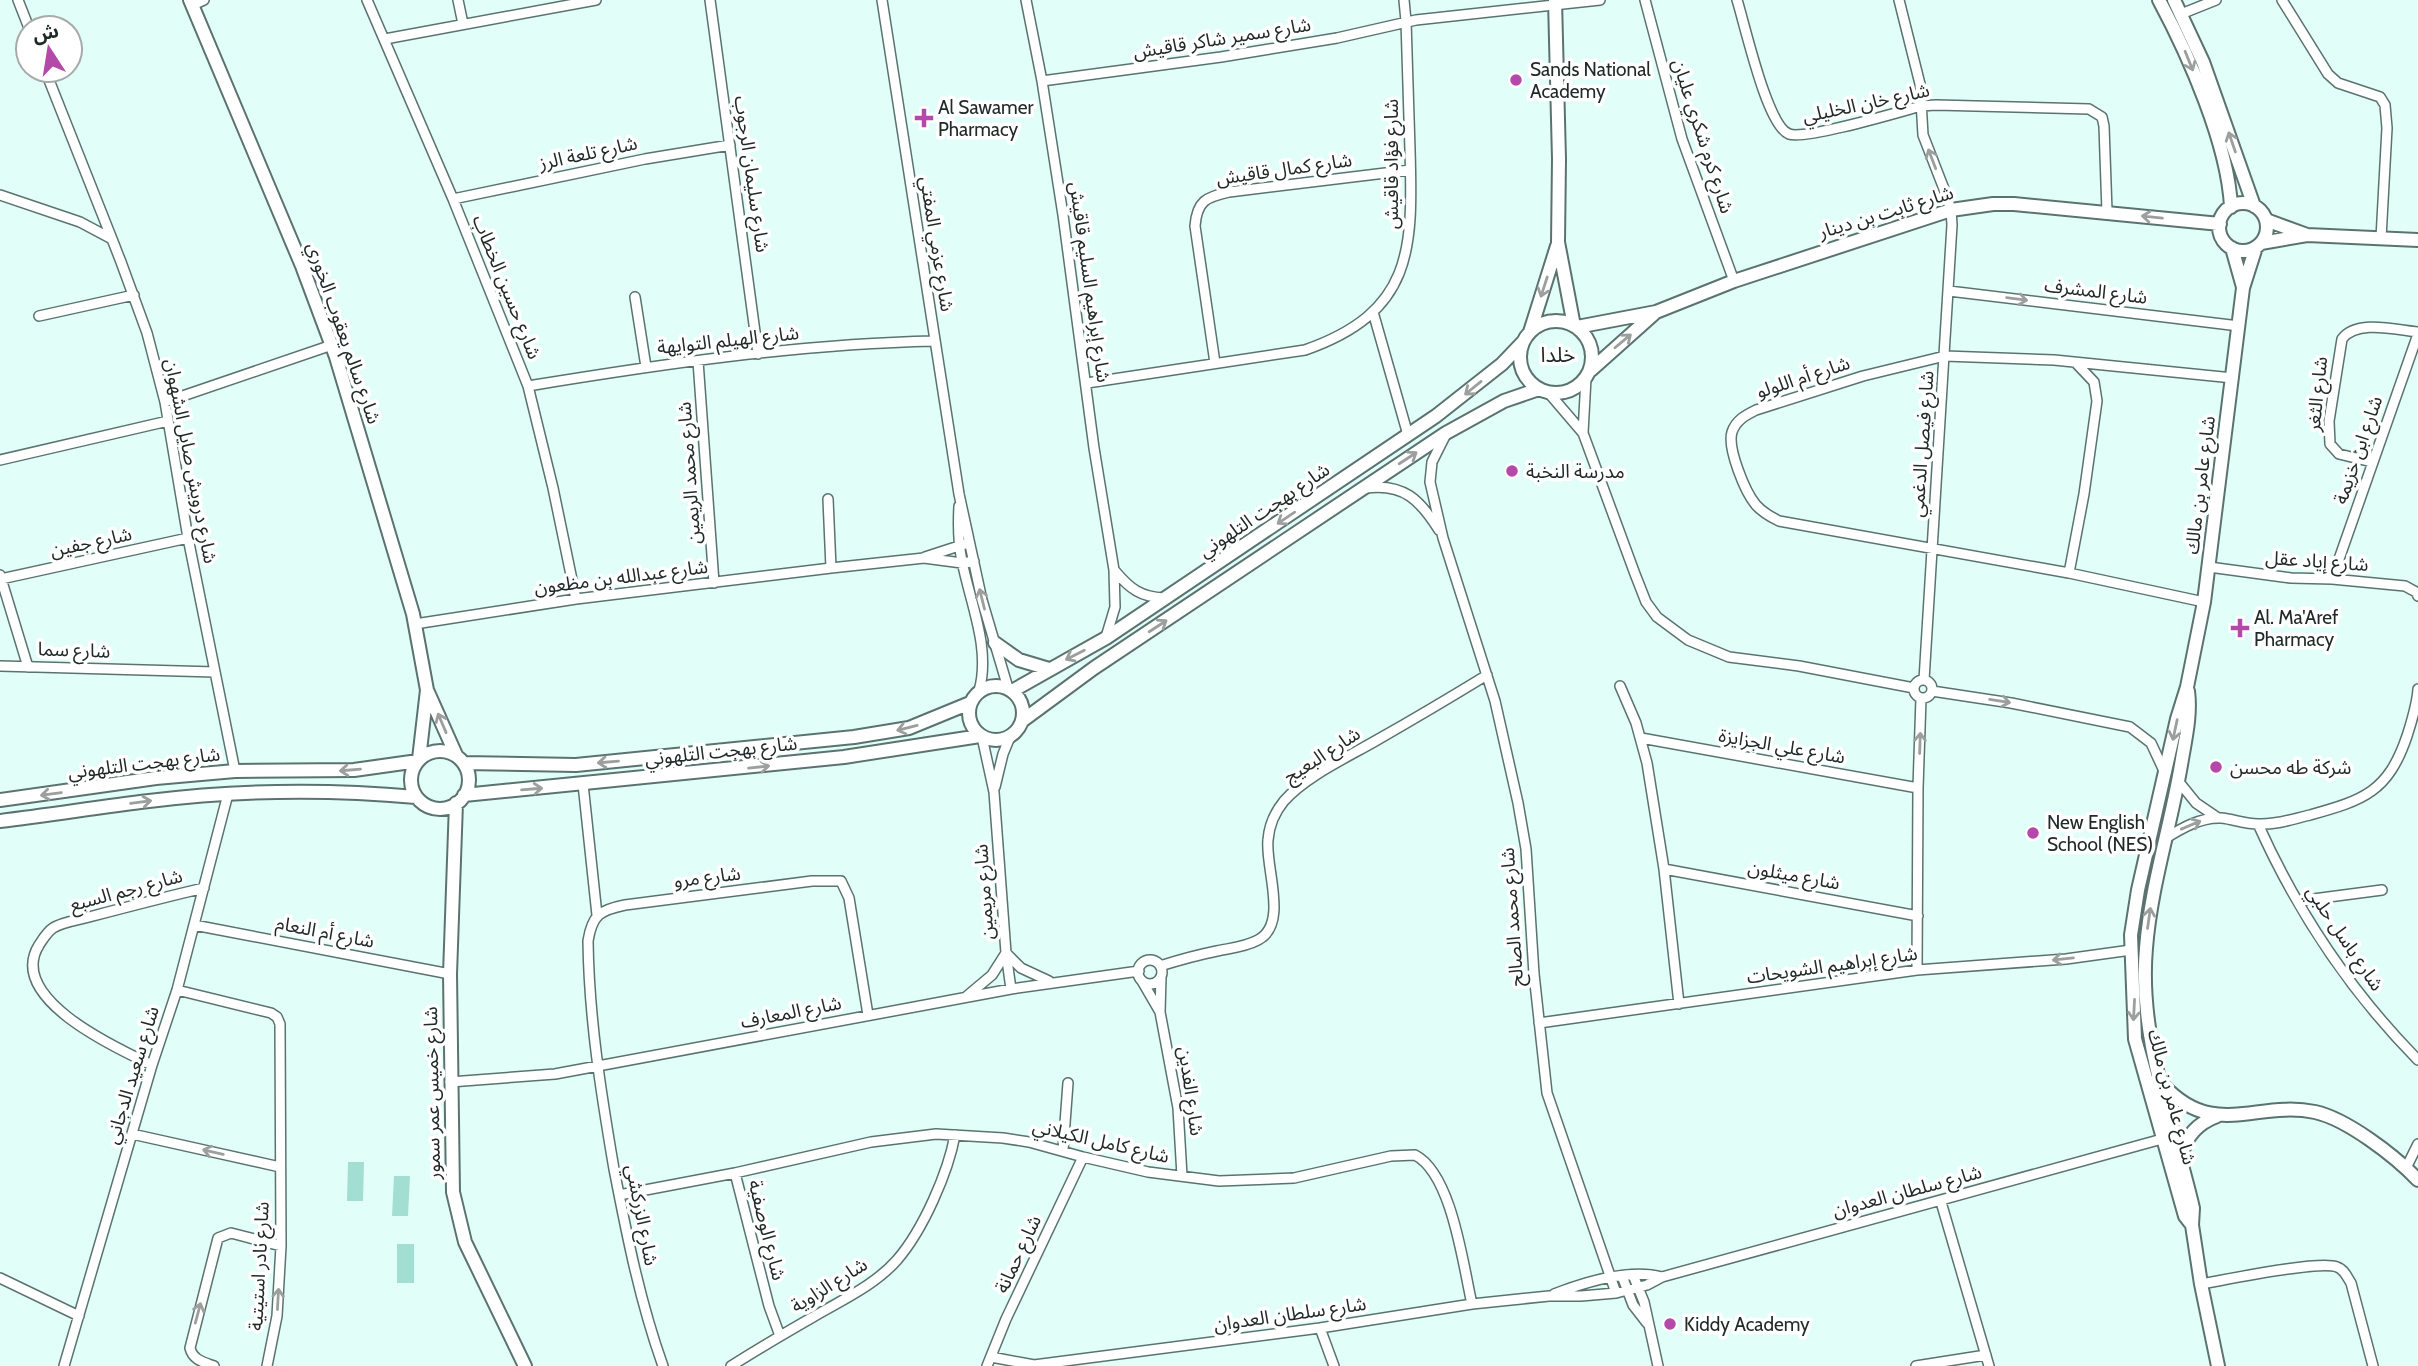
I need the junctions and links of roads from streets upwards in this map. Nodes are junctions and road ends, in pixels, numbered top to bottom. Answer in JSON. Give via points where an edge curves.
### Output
{"nodes":[{"id":1,"x":367,"y":0,"type":"edge"},
{"id":2,"x":458,"y":0,"type":"edge"},
{"id":3,"x":596,"y":0,"type":"edge"},
{"id":4,"x":710,"y":0,"type":"edge"},
{"id":5,"x":882,"y":0,"type":"edge"},
{"id":6,"x":1026,"y":0,"type":"edge"},
{"id":7,"x":1404,"y":0,"type":"edge"},
{"id":8,"x":1600,"y":0,"type":"edge"},
{"id":9,"x":1645,"y":0,"type":"edge"},
{"id":10,"x":1737,"y":0,"type":"edge"},
{"id":11,"x":1899,"y":0,"type":"edge"},
{"id":12,"x":2159,"y":0,"type":"edge"},
{"id":13,"x":2174,"y":0,"type":"edge"},
{"id":14,"x":2216,"y":0,"type":"edge"},
{"id":15,"x":2282,"y":0,"type":"edge"},
{"id":16,"x":196,"y":2,"type":"edge"},
{"id":17,"x":1556,"y":3,"type":"edge"},
{"id":18,"x":2181,"y":14,"type":"junction"},
{"id":19,"x":1406,"y":21,"type":"junction"},
{"id":20,"x":463,"y":24,"type":"junction"},
{"id":21,"x":385,"y":39,"type":"junction"},
{"id":22,"x":1042,"y":81,"type":"junction"},
{"id":23,"x":51,"y":84,"type":"edge"},
{"id":24,"x":1921,"y":106,"type":"junction"},
{"id":25,"x":730,"y":145,"type":"junction"},
{"id":26,"x":1410,"y":170,"type":"junction"},
{"id":27,"x":0,"y":195,"type":"edge"},
{"id":28,"x":453,"y":199,"type":"junction"},
{"id":29,"x":2254,"y":206,"type":"junction"},
{"id":30,"x":2231,"y":207,"type":"junction"},
{"id":31,"x":1951,"y":210,"type":"junction"},
{"id":32,"x":2107,"y":212,"type":"junction"},
{"id":33,"x":2266,"y":220,"type":"junction"},
{"id":34,"x":2220,"y":224,"type":"junction"},
{"id":35,"x":2307,"y":235,"type":"junction"},
{"id":36,"x":2381,"y":238,"type":"junction"},
{"id":37,"x":112,"y":239,"type":"junction"},
{"id":38,"x":2418,"y":240,"type":"edge"},
{"id":39,"x":1558,"y":242,"type":"junction"},
{"id":40,"x":2259,"y":245,"type":"junction"},
{"id":41,"x":2232,"y":248,"type":"junction"},
{"id":42,"x":1734,"y":281,"type":"junction"},
{"id":43,"x":2243,"y":288,"type":"junction"},
{"id":44,"x":1949,"y":291,"type":"junction"},
{"id":45,"x":134,"y":295,"type":"junction"},
{"id":46,"x":635,"y":297,"type":"dead end"},
{"id":47,"x":1373,"y":312,"type":"junction"},
{"id":48,"x":1656,"y":312,"type":"junction"},
{"id":49,"x":38,"y":316,"type":"dead end"},
{"id":50,"x":1575,"y":326,"type":"junction"},
{"id":51,"x":2239,"y":326,"type":"junction"},
{"id":52,"x":2418,"y":333,"type":"edge"},
{"id":53,"x":1527,"y":337,"type":"junction"},
{"id":54,"x":934,"y":341,"type":"junction"},
{"id":55,"x":332,"y":345,"type":"junction"},
{"id":56,"x":758,"y":354,"type":"junction"},
{"id":57,"x":1945,"y":356,"type":"junction"},
{"id":58,"x":698,"y":361,"type":"junction"},
{"id":59,"x":1215,"y":363,"type":"junction"},
{"id":60,"x":2076,"y":363,"type":"junction"},
{"id":61,"x":646,"y":367,"type":"junction"},
{"id":62,"x":1588,"y":374,"type":"junction"},
{"id":63,"x":2233,"y":378,"type":"junction"},
{"id":64,"x":1087,"y":383,"type":"junction"},
{"id":65,"x":527,"y":386,"type":"junction"},
{"id":66,"x":1544,"y":391,"type":"junction"},
{"id":67,"x":165,"y":402,"type":"junction"},
{"id":68,"x":168,"y":421,"type":"junction"},
{"id":69,"x":1446,"y":433,"type":"junction"},
{"id":70,"x":1583,"y":433,"type":"junction"},
{"id":71,"x":1408,"y":435,"type":"junction"},
{"id":72,"x":0,"y":460,"type":"edge"},
{"id":73,"x":2372,"y":462,"type":"junction"},
{"id":74,"x":1359,"y":489,"type":"junction"},
{"id":75,"x":959,"y":494,"type":"junction"},
{"id":76,"x":828,"y":499,"type":"dead end"},
{"id":77,"x":188,"y":538,"type":"junction"},
{"id":78,"x":1443,"y":538,"type":"junction"},
{"id":79,"x":971,"y":543,"type":"junction"},
{"id":80,"x":959,"y":545,"type":"junction"},
{"id":81,"x":1933,"y":549,"type":"junction"},
{"id":82,"x":923,"y":558,"type":"junction"},
{"id":83,"x":974,"y":561,"type":"junction"},
{"id":84,"x":962,"y":563,"type":"junction"},
{"id":85,"x":2209,"y":567,"type":"junction"},
{"id":86,"x":831,"y":568,"type":"junction"},
{"id":87,"x":1114,"y":570,"type":"junction"},
{"id":88,"x":2068,"y":573,"type":"junction"},
{"id":89,"x":1,"y":577,"type":"edge"},
{"id":90,"x":2332,"y":579,"type":"junction"},
{"id":91,"x":714,"y":583,"type":"junction"},
{"id":92,"x":2418,"y":596,"type":"edge"},
{"id":93,"x":1167,"y":598,"type":"junction"},
{"id":94,"x":576,"y":599,"type":"junction"},
{"id":95,"x":2204,"y":602,"type":"junction"},
{"id":96,"x":415,"y":624,"type":"junction"},
{"id":97,"x":1106,"y":638,"type":"junction"},
{"id":98,"x":995,"y":643,"type":"junction"},
{"id":99,"x":0,"y":666,"type":"edge"},
{"id":100,"x":28,"y":667,"type":"junction"},
{"id":101,"x":1049,"y":669,"type":"junction"},
{"id":102,"x":215,"y":672,"type":"junction"},
{"id":103,"x":1487,"y":675,"type":"junction"},
{"id":104,"x":1924,"y":680,"type":"junction"},
{"id":105,"x":1620,"y":686,"type":"dead end"},
{"id":106,"x":2187,"y":687,"type":"junction"},
{"id":107,"x":1914,"y":688,"type":"junction"},
{"id":108,"x":1010,"y":689,"type":"junction"},
{"id":109,"x":2418,"y":689,"type":"edge"},
{"id":110,"x":427,"y":690,"type":"junction"},
{"id":111,"x":979,"y":691,"type":"junction"},
{"id":112,"x":1932,"y":691,"type":"junction"},
{"id":113,"x":1921,"y":698,"type":"junction"},
{"id":114,"x":970,"y":703,"type":"junction"},
{"id":115,"x":1022,"y":721,"type":"junction"},
{"id":116,"x":981,"y":736,"type":"junction"},
{"id":117,"x":1010,"y":737,"type":"junction"},
{"id":118,"x":1641,"y":738,"type":"junction"},
{"id":119,"x":460,"y":759,"type":"junction"},
{"id":120,"x":419,"y":760,"type":"junction"},
{"id":121,"x":235,"y":771,"type":"junction"},
{"id":122,"x":2165,"y":774,"type":"junction"},
{"id":123,"x":2179,"y":782,"type":"junction"},
{"id":124,"x":583,"y":784,"type":"junction"},
{"id":125,"x":1918,"y":788,"type":"junction"},
{"id":126,"x":994,"y":792,"type":"junction"},
{"id":127,"x":228,"y":794,"type":"junction"},
{"id":128,"x":416,"y":797,"type":"junction"},
{"id":129,"x":460,"y":799,"type":"junction"},
{"id":130,"x":0,"y":800,"type":"edge"},
{"id":131,"x":2218,"y":818,"type":"junction"},
{"id":132,"x":0,"y":821,"type":"edge"},
{"id":133,"x":2258,"y":824,"type":"junction"},
{"id":134,"x":2166,"y":838,"type":"junction"},
{"id":135,"x":1664,"y":869,"type":"junction"},
{"id":136,"x":204,"y":888,"type":"junction"},
{"id":137,"x":2382,"y":890,"type":"dead end"},
{"id":138,"x":2298,"y":901,"type":"junction"},
{"id":139,"x":597,"y":915,"type":"junction"},
{"id":140,"x":1918,"y":916,"type":"junction"},
{"id":141,"x":194,"y":925,"type":"junction"},
{"id":142,"x":2131,"y":950,"type":"junction"},
{"id":143,"x":2145,"y":950,"type":"junction"},
{"id":144,"x":1006,"y":953,"type":"junction"},
{"id":145,"x":1160,"y":966,"type":"junction"},
{"id":146,"x":1917,"y":970,"type":"junction"},
{"id":147,"x":450,"y":974,"type":"junction"},
{"id":148,"x":1140,"y":975,"type":"junction"},
{"id":149,"x":1161,"y":977,"type":"junction"},
{"id":150,"x":1055,"y":982,"type":"junction"},
{"id":151,"x":1011,"y":989,"type":"junction"},
{"id":152,"x":177,"y":990,"type":"junction"},
{"id":153,"x":962,"y":999,"type":"junction"},
{"id":154,"x":1679,"y":1004,"type":"junction"},
{"id":155,"x":1160,"y":1012,"type":"junction"},
{"id":156,"x":868,"y":1015,"type":"junction"},
{"id":157,"x":1539,"y":1023,"type":"junction"},
{"id":158,"x":2418,"y":1060,"type":"edge"},
{"id":159,"x":152,"y":1065,"type":"junction"},
{"id":160,"x":596,"y":1068,"type":"junction"},
{"id":161,"x":450,"y":1082,"type":"junction"},
{"id":162,"x":1068,"y":1083,"type":"dead end"},
{"id":163,"x":2161,"y":1083,"type":"junction"},
{"id":164,"x":2217,"y":1116,"type":"junction"},
{"id":165,"x":132,"y":1134,"type":"junction"},
{"id":166,"x":955,"y":1135,"type":"junction"},
{"id":167,"x":2162,"y":1139,"type":"junction"},
{"id":168,"x":2418,"y":1144,"type":"edge"},
{"id":169,"x":1063,"y":1150,"type":"junction"},
{"id":170,"x":1083,"y":1157,"type":"junction"},
{"id":171,"x":2182,"y":1158,"type":"junction"},
{"id":172,"x":280,"y":1167,"type":"junction"},
{"id":173,"x":2406,"y":1168,"type":"junction"},
{"id":174,"x":735,"y":1173,"type":"junction"},
{"id":175,"x":1182,"y":1176,"type":"junction"},
{"id":176,"x":2418,"y":1180,"type":"edge"},
{"id":177,"x":619,"y":1195,"type":"junction"},
{"id":178,"x":1941,"y":1202,"type":"junction"},
{"id":179,"x":2192,"y":1225,"type":"junction"},
{"id":180,"x":281,"y":1246,"type":"junction"},
{"id":181,"x":1633,"y":1275,"type":"junction"},
{"id":182,"x":1622,"y":1276,"type":"junction"},
{"id":183,"x":1662,"y":1277,"type":"junction"},
{"id":184,"x":0,"y":1278,"type":"edge"},
{"id":185,"x":1611,"y":1278,"type":"junction"},
{"id":186,"x":2201,"y":1284,"type":"junction"},
{"id":187,"x":1639,"y":1287,"type":"junction"},
{"id":188,"x":1628,"y":1290,"type":"junction"},
{"id":189,"x":1616,"y":1293,"type":"junction"},
{"id":190,"x":1549,"y":1296,"type":"junction"},
{"id":191,"x":1472,"y":1304,"type":"junction"},
{"id":192,"x":79,"y":1316,"type":"junction"},
{"id":193,"x":1647,"y":1323,"type":"junction"},
{"id":194,"x":1320,"y":1328,"type":"junction"},
{"id":195,"x":780,"y":1336,"type":"junction"},
{"id":196,"x":1986,"y":1355,"type":"junction"},
{"id":197,"x":989,"y":1361,"type":"edge"},
{"id":198,"x":64,"y":1366,"type":"edge"},
{"id":199,"x":214,"y":1366,"type":"edge"},
{"id":200,"x":267,"y":1366,"type":"edge"},
{"id":201,"x":525,"y":1366,"type":"edge"},
{"id":202,"x":663,"y":1366,"type":"edge"},
{"id":203,"x":731,"y":1366,"type":"edge"},
{"id":204,"x":1033,"y":1366,"type":"edge"},
{"id":205,"x":1334,"y":1366,"type":"edge"},
{"id":206,"x":1658,"y":1366,"type":"edge"},
{"id":207,"x":1916,"y":1366,"type":"edge"},
{"id":208,"x":1989,"y":1366,"type":"edge"},
{"id":209,"x":2218,"y":1366,"type":"edge"},
{"id":210,"x":2374,"y":1366,"type":"edge"}],
"edges":[{"from":1,"to":21,"type":"street","name":"شارع حسين الخطاب"},
{"from":2,"to":20,"type":"street"},
{"from":3,"to":20,"type":"street"},
{"from":4,"to":25,"type":"street","name":"شارع سليمان الرجوب"},
{"from":5,"to":54,"type":"street","name":"شارع عزمي المفتي"},
{"from":6,"to":22,"type":"street","name":"شارع إبراهيم السليم قاقيش"},
{"from":7,"to":19,"type":"street","name":"شارع فؤاد قاقيش"},
{"from":8,"to":17,"type":"street","name":"شارع سمير شاكر قاقيش"},
{"from":9,"to":42,"type":"street","name":"شارع كرم شكري عليان","via":[[1682,139]]},
{"from":10,"to":24,"type":"street","name":"شارع خان الخليلي","via":[[1770,111],[1782,130],[1812,135]]},
{"from":11,"to":24,"type":"street"},
{"from":12,"to":30,"type":"street","one_way":true,"via":[[2207,110],[2228,179]]},
{"from":13,"to":18,"type":"street"},
{"from":14,"to":18,"type":"street"},
{"from":15,"to":36,"type":"street","via":[[2328,74],[2339,83],[2380,97],[2385,105]]},
{"from":16,"to":55,"type":"street","name":"شارع سالم يعقوب الخوري"},
{"from":17,"to":19,"type":"street","name":"شارع سمير شاكر قاقيش"},
{"from":17,"to":39,"type":"street"},
{"from":29,"to":18,"type":"street","one_way":true,"via":[[2203,62]]},
{"from":19,"to":22,"type":"street","name":"شارع سمير شاكر قاقيش","via":[[1337,38]]},
{"from":19,"to":26,"type":"street","name":"شارع فؤاد قاقيش"},
{"from":20,"to":21,"type":"street"},
{"from":21,"to":28,"type":"street","name":"شارع حسين الخطاب"},
{"from":22,"to":64,"type":"street","name":"شارع إبراهيم السليم قاقيش"},
{"from":23,"to":37,"type":"street","name":"شارع درويش صايل الشهوان"},
{"from":31,"to":24,"type":"street","one_way":true,"via":[[1923,135]]},
{"from":24,"to":32,"type":"street","name":"شارع خان الخليلي","via":[[2079,107],[2096,111],[2104,126]]},
{"from":25,"to":28,"type":"street","name":"شارع تلعة الرز"},
{"from":25,"to":56,"type":"street","name":"شارع سليمان الرجوب"},
{"from":26,"to":47,"type":"street","name":"شارع فؤاد قاقيش","via":[[1403,267]]},
{"from":26,"to":59,"type":"street","name":"شارع كمال قاقيش","via":[[1229,192],[1202,202],[1195,226]]},
{"from":27,"to":37,"type":"street","via":[[80,222]]},
{"from":28,"to":65,"type":"street","name":"شارع حسين الخطاب"},
{"from":29,"to":30,"type":"street","via":[[2242,203]]},
{"from":29,"to":33,"type":"street"},
{"from":30,"to":34,"type":"street"},
{"from":31,"to":32,"type":"street","name":"شارع ثابت بن دينار","via":[[1993,204]]},
{"from":31,"to":42,"type":"street","name":"شارع ثابت بن دينار"},
{"from":31,"to":44,"type":"street","name":"شارع فيصل الدغمي"},
{"from":34,"to":32,"type":"street","name":"شارع ثابت بن دينار","one_way":true},
{"from":33,"to":35,"type":"street"},
{"from":33,"to":40,"type":"street","via":[[2267,232]]},
{"from":34,"to":41,"type":"street","via":[[2223,240]]},
{"from":35,"to":36,"type":"street"},
{"from":35,"to":40,"type":"street"},
{"from":36,"to":38,"type":"street"},
{"from":37,"to":45,"type":"street","name":"شارع درويش صايل الشهوان"},
{"from":39,"to":50,"type":"street"},
{"from":39,"to":53,"type":"street","one_way":true},
{"from":40,"to":41,"type":"street","via":[[2244,251]]},
{"from":40,"to":43,"type":"street","name":"شارع عامر بن مالك"},
{"from":41,"to":43,"type":"street","name":"شارع عامر بن مالك"},
{"from":42,"to":48,"type":"street","name":"شارع ثابت بن دينار"},
{"from":43,"to":51,"type":"street","name":"شارع عامر بن مالك"},
{"from":44,"to":51,"type":"street","name":"شارع المشرف","one_way":true},
{"from":44,"to":57,"type":"street","name":"شارع فيصل الدغمي"},
{"from":45,"to":49,"type":"street"},
{"from":45,"to":67,"type":"street","name":"شارع درويش صايل الشهوان"},
{"from":46,"to":61,"type":"street"},
{"from":47,"to":59,"type":"street","name":"شارع فؤاد قاقيش","via":[[1340,336],[1305,350]]},
{"from":47,"to":71,"type":"street"},
{"from":48,"to":50,"type":"street","name":"شارع ثابت بن دينار"},
{"from":62,"to":48,"type":"street","name":"شارع ثابت بن دينار","one_way":true},
{"from":50,"to":53,"type":"street","via":[[1551,321]]},
{"from":50,"to":62,"type":"street","via":[[1591,346]]},
{"from":51,"to":63,"type":"street","name":"شارع عامر بن مالك"},
{"from":52,"to":73,"type":"street","name":"شارع ابن خزيمة"},
{"from":52,"to":73,"type":"street","name":"شارع الثغر","via":[[2362,328],[2342,339],[2329,421],[2330,444],[2339,454]]},
{"from":53,"to":66,"type":"street","via":[[1520,363],[1530,383]]},
{"from":53,"to":71,"type":"street","name":"شارع بهجت التلهوني","one_way":true,"via":[[1466,394]]},
{"from":54,"to":56,"type":"street","name":"شارع الهيلم التوايهة"},
{"from":54,"to":75,"type":"street","name":"شارع عزمي المفتي"},
{"from":55,"to":67,"type":"street"},
{"from":55,"to":96,"type":"street","name":"شارع سالم يعقوب الخوري"},
{"from":56,"to":58,"type":"street","name":"شارع الهيلم التوايهة"},
{"from":57,"to":60,"type":"street","name":"شارع أم اللولو"},
{"from":57,"to":81,"type":"street","name":"شارع فيصل الدغمي"},
{"from":57,"to":81,"type":"street","name":"شارع أم اللولو","via":[[1756,410],[1736,423],[1731,440],[1748,495],[1773,518]]},
{"from":58,"to":61,"type":"street","name":"شارع الهيلم التوايهة"},
{"from":58,"to":91,"type":"street","name":"شارع محمد الريمين"},
{"from":59,"to":64,"type":"street","name":"شارع فؤاد قاقيش"},
{"from":60,"to":63,"type":"street","name":"شارع أم اللولو"},
{"from":60,"to":88,"type":"street","via":[[2095,382],[2098,401]]},
{"from":61,"to":65,"type":"street","name":"شارع الهيلم التوايهة"},
{"from":62,"to":66,"type":"street","via":[[1569,391]]},
{"from":62,"to":70,"type":"street"},
{"from":63,"to":85,"type":"street","name":"شارع عامر بن مالك"},
{"from":64,"to":87,"type":"street","name":"شارع إبراهيم السليم قاقيش"},
{"from":65,"to":94,"type":"street","name":"شارع حسين الخطاب"},
{"from":66,"to":69,"type":"street","name":"شارع بهجت التلهوني","via":[[1504,401]]},
{"from":66,"to":70,"type":"street"},
{"from":67,"to":68,"type":"street","name":"شارع درويش صايل الشهوان"},
{"from":68,"to":72,"type":"street"},
{"from":68,"to":77,"type":"street","name":"شارع درويش صايل الشهوان"},
{"from":74,"to":69,"type":"street","name":"شارع بهجت التلهوني","one_way":true},
{"from":69,"to":78,"type":"street","name":"شارع محمد الصالح","via":[[1429,472]]},
{"from":70,"to":107,"type":"street","via":[[1646,602],[1670,629],[1729,657]]},
{"from":71,"to":93,"type":"street","name":"شارع بهجت التلهوني","one_way":true},
{"from":73,"to":90,"type":"street","name":"شارع ابن خزيمة"},
{"from":74,"to":78,"type":"street","name":"شارع محمد الصالح","via":[[1400,489],[1426,513]]},
{"from":115,"to":74,"type":"street","name":"شارع بهجت التلهوني","one_way":true},
{"from":75,"to":79,"type":"street","name":"شارع عزمي المفتي"},
{"from":75,"to":80,"type":"street","name":"شارع عزمي المفتي"},
{"from":76,"to":86,"type":"street"},
{"from":77,"to":89,"type":"street","name":"شارع جفين"},
{"from":77,"to":102,"type":"street","name":"شارع درويش صايل الشهوان"},
{"from":78,"to":103,"type":"street","name":"شارع محمد الصالح"},
{"from":79,"to":80,"type":"street","name":"شارع عبدالله بن مظعون"},
{"from":79,"to":83,"type":"street","name":"شارع عزمي المفتي"},
{"from":80,"to":82,"type":"street","name":"شارع عبدالله بن مظعون"},
{"from":80,"to":84,"type":"street","name":"شارع عزمي المفتي"},
{"from":81,"to":88,"type":"street","name":"شارع أم اللولو"},
{"from":81,"to":104,"type":"street","name":"شارع فيصل الدغمي"},
{"from":82,"to":84,"type":"street","name":"شارع عبدالله بن مظعون"},
{"from":82,"to":86,"type":"street","name":"شارع عبدالله بن مظعون"},
{"from":83,"to":84,"type":"street","name":"شارع عبدالله بن مظعون"},
{"from":98,"to":83,"type":"street","name":"شارع عزمي المفتي","one_way":true},
{"from":84,"to":111,"type":"street","name":"شارع عزمي المفتي","via":[[981,646]]},
{"from":85,"to":90,"type":"street","name":"شارع إياد عقل"},
{"from":85,"to":95,"type":"street","name":"شارع عامر بن مالك"},
{"from":86,"to":91,"type":"street","name":"شارع عبدالله بن مظعون"},
{"from":87,"to":93,"type":"street","via":[[1134,592]]},
{"from":87,"to":97,"type":"street","name":"شارع إبراهيم السليم قاقيش","via":[[1115,607]]},
{"from":88,"to":95,"type":"street","name":"شارع أم اللولو"},
{"from":89,"to":100,"type":"street","name":"شارع سما"},
{"from":90,"to":92,"type":"street","name":"شارع إياد عقل","via":[[2406,586]]},
{"from":91,"to":94,"type":"street","name":"شارع عبدالله بن مظعون"},
{"from":93,"to":97,"type":"street","name":"شارع بهجت التلهوني"},
{"from":94,"to":96,"type":"street","name":"شارع عبدالله بن مظعون"},
{"from":95,"to":106,"type":"street","name":"شارع عامر بن مالك"},
{"from":96,"to":110,"type":"street","name":"شارع سالم يعقوب الخوري"},
{"from":97,"to":101,"type":"street","name":"شارع بهجت التلهوني","one_way":true},
{"from":98,"to":101,"type":"street","via":[[1019,660]]},
{"from":98,"to":108,"type":"street","name":"شارع عزمي المفتي"},
{"from":99,"to":100,"type":"street"},
{"from":100,"to":102,"type":"street","name":"شارع سما"},
{"from":101,"to":108,"type":"street","name":"شارع بهجت التلهوني"},
{"from":102,"to":121,"type":"street","name":"شارع درويش صايل الشهوان"},
{"from":103,"to":145,"type":"street","name":"شارع البعيج","via":[[1334,765],[1282,804],[1268,840],[1274,906],[1269,932],[1241,947]]},
{"from":103,"to":157,"type":"street","name":"شارع محمد الصالح","via":[[1526,849]]},
{"from":104,"to":107,"type":"street"},
{"from":104,"to":112,"type":"street","via":[[1930,682]]},
{"from":105,"to":118,"type":"street"},
{"from":106,"to":122,"type":"street","name":"شارع عامر بن مالك","one_way":true},
{"from":106,"to":123,"type":"street","name":"شارع عامر بن مالك","via":[[2189,720]]},
{"from":107,"to":113,"type":"street"},
{"from":108,"to":111,"type":"street","via":[[993,685]]},
{"from":108,"to":115,"type":"street","via":[[1022,704]]},
{"from":109,"to":133,"type":"street","via":[[2401,754],[2376,788],[2329,811]]},
{"from":119,"to":110,"type":"street","name":"شارع سالم يعقوب الخوري","one_way":true},
{"from":110,"to":120,"type":"street","name":"شارع سالم يعقوب الخوري"},
{"from":111,"to":114,"type":"street"},
{"from":112,"to":113,"type":"street"},
{"from":112,"to":122,"type":"street","one_way":true,"via":[[2130,727],[2151,743]]},
{"from":125,"to":113,"type":"street","one_way":true},
{"from":114,"to":116,"type":"street","via":[[970,721]]},
{"from":114,"to":119,"type":"street","name":"شارع بهجت التلهوني","one_way":true,"via":[[909,728],[854,737],[576,765]]},
{"from":115,"to":117,"type":"street"},
{"from":116,"to":117,"type":"street"},
{"from":124,"to":116,"type":"street","name":"شارع بهجت التلهوني","one_way":true,"via":[[844,757]]},
{"from":116,"to":126,"type":"street","name":"شارع مريمين"},
{"from":117,"to":126,"type":"street","name":"شارع مريمين"},
{"from":118,"to":125,"type":"street","name":"شارع علي الجزايزة"},
{"from":118,"to":135,"type":"street"},
{"from":119,"to":120,"type":"street","via":[[441,751]]},
{"from":119,"to":129,"type":"street","via":[[469,779]]},
{"from":120,"to":121,"type":"street","name":"شارع بهجت التلهوني","one_way":true,"via":[[354,770]]},
{"from":120,"to":128,"type":"street","via":[[411,779]]},
{"from":121,"to":130,"type":"street","name":"شارع بهجت التلهوني","one_way":true},
{"from":122,"to":142,"type":"street","name":"شارع عامر بن مالك","via":[[2132,921]]},
{"from":123,"to":131,"type":"street","via":[[2196,803]]},
{"from":123,"to":134,"type":"street","name":"شارع عامر بن مالك"},
{"from":129,"to":124,"type":"street","name":"شارع بهجت التلهوني","one_way":true},
{"from":124,"to":139,"type":"street"},
{"from":125,"to":140,"type":"street"},
{"from":126,"to":144,"type":"street","name":"شارع مريمين"},
{"from":127,"to":128,"type":"street","name":"شارع بهجت التلهوني","via":[[352,792]]},
{"from":132,"to":127,"type":"street","name":"شارع بهجت التلهوني","one_way":true},
{"from":127,"to":136,"type":"street","name":"شارع سعيد الدجاني"},
{"from":128,"to":129,"type":"street","via":[[435,808],[450,807]]},
{"from":129,"to":147,"type":"street","name":"شارع خميس عمر سمور"},
{"from":131,"to":133,"type":"street"},
{"from":134,"to":131,"type":"street","one_way":true,"via":[[2192,824]]},
{"from":133,"to":138,"type":"street","name":"شارع باسل حلبي"},
{"from":143,"to":134,"type":"street","name":"شارع عامر بن مالك","one_way":true},
{"from":135,"to":140,"type":"street","name":"شارع ميثلون"},
{"from":135,"to":154,"type":"street"},
{"from":136,"to":141,"type":"street","name":"شارع سعيد الدجاني"},
{"from":136,"to":159,"type":"street","name":"شارع رجم السبع","via":[[52,929],[32,962],[38,985],[74,1022],[104,1043]]},
{"from":137,"to":138,"type":"street"},
{"from":138,"to":158,"type":"street","name":"شارع باسل حلبي","via":[[2345,975]]},
{"from":139,"to":156,"type":"street","name":"شارع مرو","via":[[625,905],[841,881],[849,898]]},
{"from":139,"to":160,"type":"street","via":[[588,941]]},
{"from":140,"to":146,"type":"street"},
{"from":141,"to":147,"type":"street","name":"شارع أم النعام"},
{"from":141,"to":152,"type":"street","name":"شارع سعيد الدجاني"},
{"from":142,"to":143,"type":"street"},
{"from":142,"to":146,"type":"street","name":"شارع إبراهيم الشويحات","one_way":true},
{"from":142,"to":167,"type":"street","name":"شارع عامر بن مالك","one_way":true,"via":[[2135,1039]]},
{"from":143,"to":163,"type":"street","name":"شارع عامر بن مالك","via":[[2147,1019]]},
{"from":144,"to":150,"type":"street","via":[[1030,973]]},
{"from":144,"to":151,"type":"street","name":"شارع مريمين"},
{"from":144,"to":153,"type":"street","via":[[983,985]]},
{"from":145,"to":148,"type":"street","via":[[1146,961]]},
{"from":145,"to":149,"type":"street"},
{"from":146,"to":154,"type":"street","name":"شارع إبراهيم الشويحات"},
{"from":147,"to":161,"type":"street","name":"شارع خميس عمر سمور"},
{"from":148,"to":149,"type":"street","via":[[1152,984]]},
{"from":148,"to":150,"type":"street","name":"شارع المعارف"},
{"from":148,"to":155,"type":"street","name":"شارع الفدين"},
{"from":149,"to":155,"type":"street","name":"شارع الفدين"},
{"from":150,"to":151,"type":"street","name":"شارع المعارف"},
{"from":151,"to":153,"type":"street","name":"شارع المعارف"},
{"from":152,"to":159,"type":"street","name":"شارع سعيد الدجاني"},
{"from":152,"to":172,"type":"street","name":"شارع نادر استيتية","via":[[277,1017]]},
{"from":153,"to":156,"type":"street","name":"شارع المعارف"},
{"from":154,"to":157,"type":"street","name":"شارع إبراهيم الشويحات"},
{"from":155,"to":175,"type":"street","name":"شارع الفدين","via":[[1178,1108]]},
{"from":156,"to":160,"type":"street","name":"شارع المعارف"},
{"from":157,"to":185,"type":"street","name":"شارع محمد الصالح","via":[[1550,1107]]},
{"from":159,"to":165,"type":"street","name":"شارع سعيد الدجاني"},
{"from":160,"to":161,"type":"street","name":"شارع المعارف"},
{"from":160,"to":177,"type":"street","name":"شارع الزركشي"},
{"from":161,"to":201,"type":"street","name":"شارع خميس عمر سمور","via":[[452,1181],[458,1218],[465,1242]]},
{"from":162,"to":169,"type":"street"},
{"from":163,"to":164,"type":"street","via":[[2180,1101]]},
{"from":163,"to":171,"type":"street","name":"شارع عامر بن مالك"},
{"from":164,"to":171,"type":"street","via":[[2196,1127]]},
{"from":164,"to":173,"type":"street","via":[[2291,1110],[2318,1113],[2351,1128]]},
{"from":172,"to":165,"type":"street","one_way":true},
{"from":165,"to":192,"type":"street","name":"شارع سعيد الدجاني"},
{"from":166,"to":169,"type":"street","name":"شارع كامل الكيلاني","via":[[1003,1138]]},
{"from":166,"to":174,"type":"street","name":"شارع كامل الكيلاني","via":[[871,1142]]},
{"from":166,"to":195,"type":"street","name":"شارع الزاوية","via":[[942,1179],[897,1260],[861,1289]]},
{"from":167,"to":178,"type":"street","name":"شارع سلطان العدوان"},
{"from":167,"to":179,"type":"street","name":"شارع عامر بن مالك","via":[[2185,1216]]},
{"from":168,"to":173,"type":"street"},
{"from":169,"to":170,"type":"street","name":"شارع كامل الكيلاني"},
{"from":170,"to":175,"type":"street","name":"شارع كامل الكيلاني"},
{"from":170,"to":197,"type":"street","name":"شارع حمانة"},
{"from":171,"to":179,"type":"street","name":"شارع عامر بن مالك"},
{"from":172,"to":180,"type":"street","name":"شارع نادر استيتية"},
{"from":173,"to":176,"type":"street"},
{"from":174,"to":177,"type":"street","name":"شارع كامل الكيلاني"},
{"from":174,"to":195,"type":"street","name":"شارع الوصفية"},
{"from":175,"to":191,"type":"street","name":"شارع كامل الكيلاني","via":[[1219,1181],[1284,1179],[1415,1155],[1429,1165],[1446,1199]]},
{"from":177,"to":202,"type":"street","name":"شارع الزركشي","via":[[645,1314]]},
{"from":178,"to":183,"type":"street","name":"شارع سلطان العدوان"},
{"from":178,"to":196,"type":"street"},
{"from":179,"to":186,"type":"street","name":"شارع عامر بن مالك"},
{"from":199,"to":180,"type":"street","one_way":true,"via":[[198,1360],[190,1348],[218,1238],[232,1233]]},
{"from":200,"to":180,"type":"street","name":"شارع نادر استيتية","one_way":true,"via":[[277,1316]]},
{"from":181,"to":182,"type":"street","name":"شارع سلطان العدوان"},
{"from":181,"to":183,"type":"street","name":"شارع سلطان العدوان"},
{"from":181,"to":187,"type":"street"},
{"from":182,"to":185,"type":"street","name":"شارع سلطان العدوان"},
{"from":182,"to":188,"type":"street"},
{"from":183,"to":187,"type":"street","name":"شارع سلطان العدوان"},
{"from":184,"to":192,"type":"street"},
{"from":185,"to":189,"type":"street","name":"شارع محمد الصالح"},
{"from":185,"to":190,"type":"street","name":"شارع سلطان العدوان"},
{"from":186,"to":209,"type":"street","name":"شارع عامر بن مالك"},
{"from":186,"to":210,"type":"street","via":[[2310,1266],[2337,1266],[2351,1283]]},
{"from":187,"to":188,"type":"street","name":"شارع سلطان العدوان"},
{"from":187,"to":193,"type":"street"},
{"from":188,"to":189,"type":"street","name":"شارع سلطان العدوان"},
{"from":188,"to":193,"type":"street"},
{"from":189,"to":190,"type":"street","name":"شارع سلطان العدوان"},
{"from":190,"to":191,"type":"street","name":"شارع سلطان العدوان"},
{"from":191,"to":194,"type":"street","name":"شارع سلطان العدوان"},
{"from":192,"to":198,"type":"street","name":"شارع سعيد الدجاني"},
{"from":193,"to":206,"type":"street"},
{"from":194,"to":204,"type":"street","name":"شارع سلطان العدوان"},
{"from":194,"to":205,"type":"street"},
{"from":195,"to":203,"type":"street","name":"شارع الزاوية"},
{"from":196,"to":207,"type":"street"},
{"from":196,"to":208,"type":"street"},
{"from":197,"to":204,"type":"street","name":"شارع سلطان العدوان"}]}
